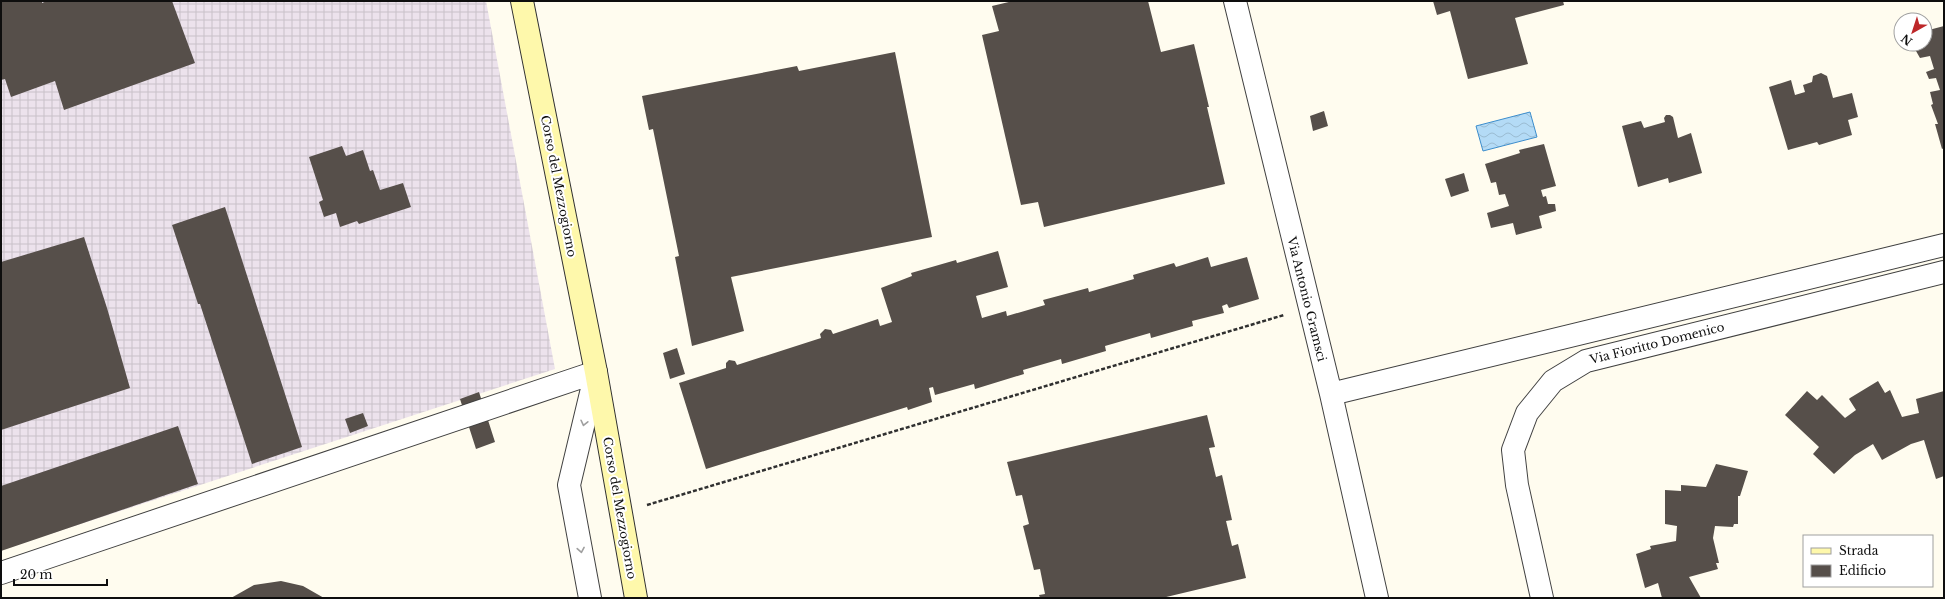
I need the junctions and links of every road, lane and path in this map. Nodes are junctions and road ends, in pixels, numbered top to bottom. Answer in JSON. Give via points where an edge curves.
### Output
{"nodes":[{"id":1,"x":522,"y":1,"type":"edge"},
{"id":2,"x":1235,"y":1,"type":"edge"},
{"id":3,"x":1944,"y":244,"type":"edge"},
{"id":4,"x":1944,"y":272,"type":"edge"},
{"id":5,"x":1308,"y":308,"type":"junction"},
{"id":6,"x":596,"y":372,"type":"junction"},
{"id":7,"x":1331,"y":394,"type":"junction"},
{"id":8,"x":621,"y":513,"type":"junction"},
{"id":9,"x":1,"y":573,"type":"edge"},
{"id":10,"x":590,"y":598,"type":"edge"},
{"id":11,"x":636,"y":598,"type":"edge"},
{"id":12,"x":1378,"y":598,"type":"edge"},
{"id":13,"x":1542,"y":598,"type":"edge"}],
"edges":[{"from":1,"to":6,"type":"main road","name":"Corso del Mezzogiorno"},
{"from":2,"to":5,"type":"street","name":"Via Antonio Gramsci"},
{"from":3,"to":7,"type":"street"},
{"from":4,"to":13,"type":"street","name":"Via Fioritto Domenico","via":[[1586,360],[1553,381],[1527,413],[1513,450],[1517,485]]},
{"from":5,"to":7,"type":"street","name":"Via Antonio Gramsci"},
{"from":5,"to":8,"type":"path"},
{"from":6,"to":8,"type":"main road","name":"Corso del Mezzogiorno"},
{"from":6,"to":9,"type":"street"},
{"from":6,"to":10,"type":"street","name":"Corso del Mezzogiorno","one_way":true,"via":[[569,485]]},
{"from":7,"to":12,"type":"street","name":"Via Antonio Gramsci"},
{"from":8,"to":11,"type":"main road","name":"Corso del Mezzogiorno"}]}
